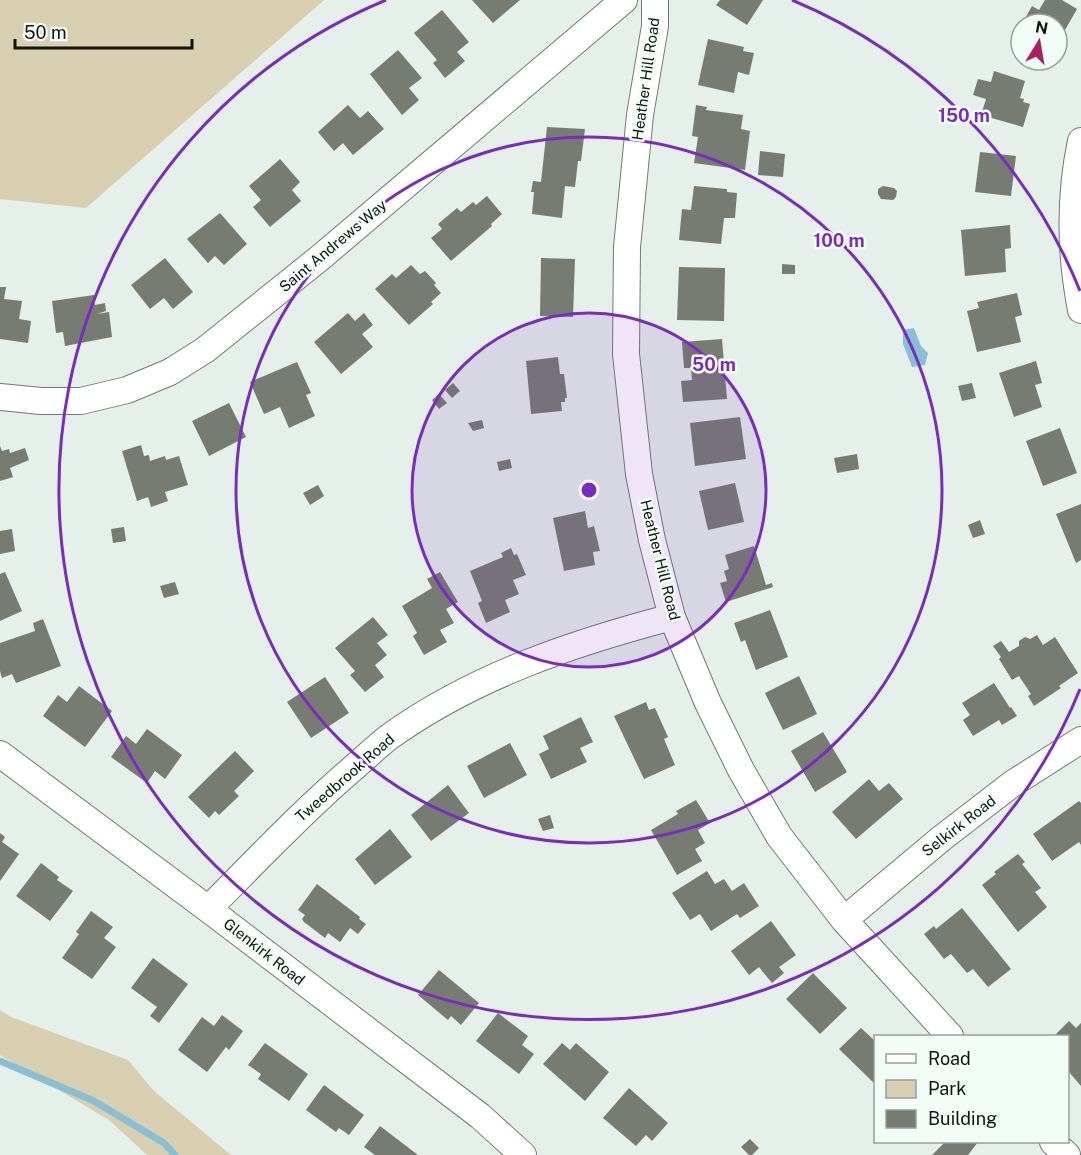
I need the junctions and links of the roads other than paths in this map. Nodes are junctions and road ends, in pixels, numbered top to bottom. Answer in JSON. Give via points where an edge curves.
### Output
{"nodes":[{"id":1,"x":624,"y":0,"type":"edge"},
{"id":2,"x":655,"y":0,"type":"edge"},
{"id":3,"x":1081,"y":141,"type":"edge"},
{"id":4,"x":1081,"y":310,"type":"edge"},
{"id":5,"x":0,"y":397,"type":"edge"},
{"id":6,"x":672,"y":617,"type":"junction"},
{"id":7,"x":1081,"y":740,"type":"edge"},
{"id":8,"x":0,"y":754,"type":"edge"},
{"id":9,"x":208,"y":909,"type":"junction"},
{"id":10,"x":844,"y":920,"type":"junction"},
{"id":11,"x":949,"y":1035,"type":"edge"},
{"id":12,"x":1054,"y":1143,"type":"edge"},
{"id":13,"x":524,"y":1155,"type":"edge"},
{"id":14,"x":1067,"y":1155,"type":"edge"}],
"edges":[{"from":1,"to":5,"type":"street","name":"Saint Andrews Way","via":[[205,350],[170,372],[127,390],[81,401]]},
{"from":2,"to":6,"type":"street","name":"Heather Hill Road","via":[[627,247],[626,354],[639,474]]},
{"from":3,"to":4,"type":"street","via":[[1071,211],[1074,273]]},
{"from":6,"to":9,"type":"street","name":"Tweedbrook Road","via":[[557,652],[491,677],[443,703],[389,738],[321,796]]},
{"from":6,"to":10,"type":"street","name":"Heather Hill Road","via":[[741,770],[779,836]]},
{"from":7,"to":10,"type":"street","name":"Selkirk Road","via":[[1012,784]]},
{"from":8,"to":9,"type":"street","name":"Glenkirk Road"},
{"from":9,"to":13,"type":"street","name":"Glenkirk Road","via":[[480,1116]]},
{"from":10,"to":11,"type":"street","name":"Heather Hill Road"},
{"from":12,"to":14,"type":"street"}]}
